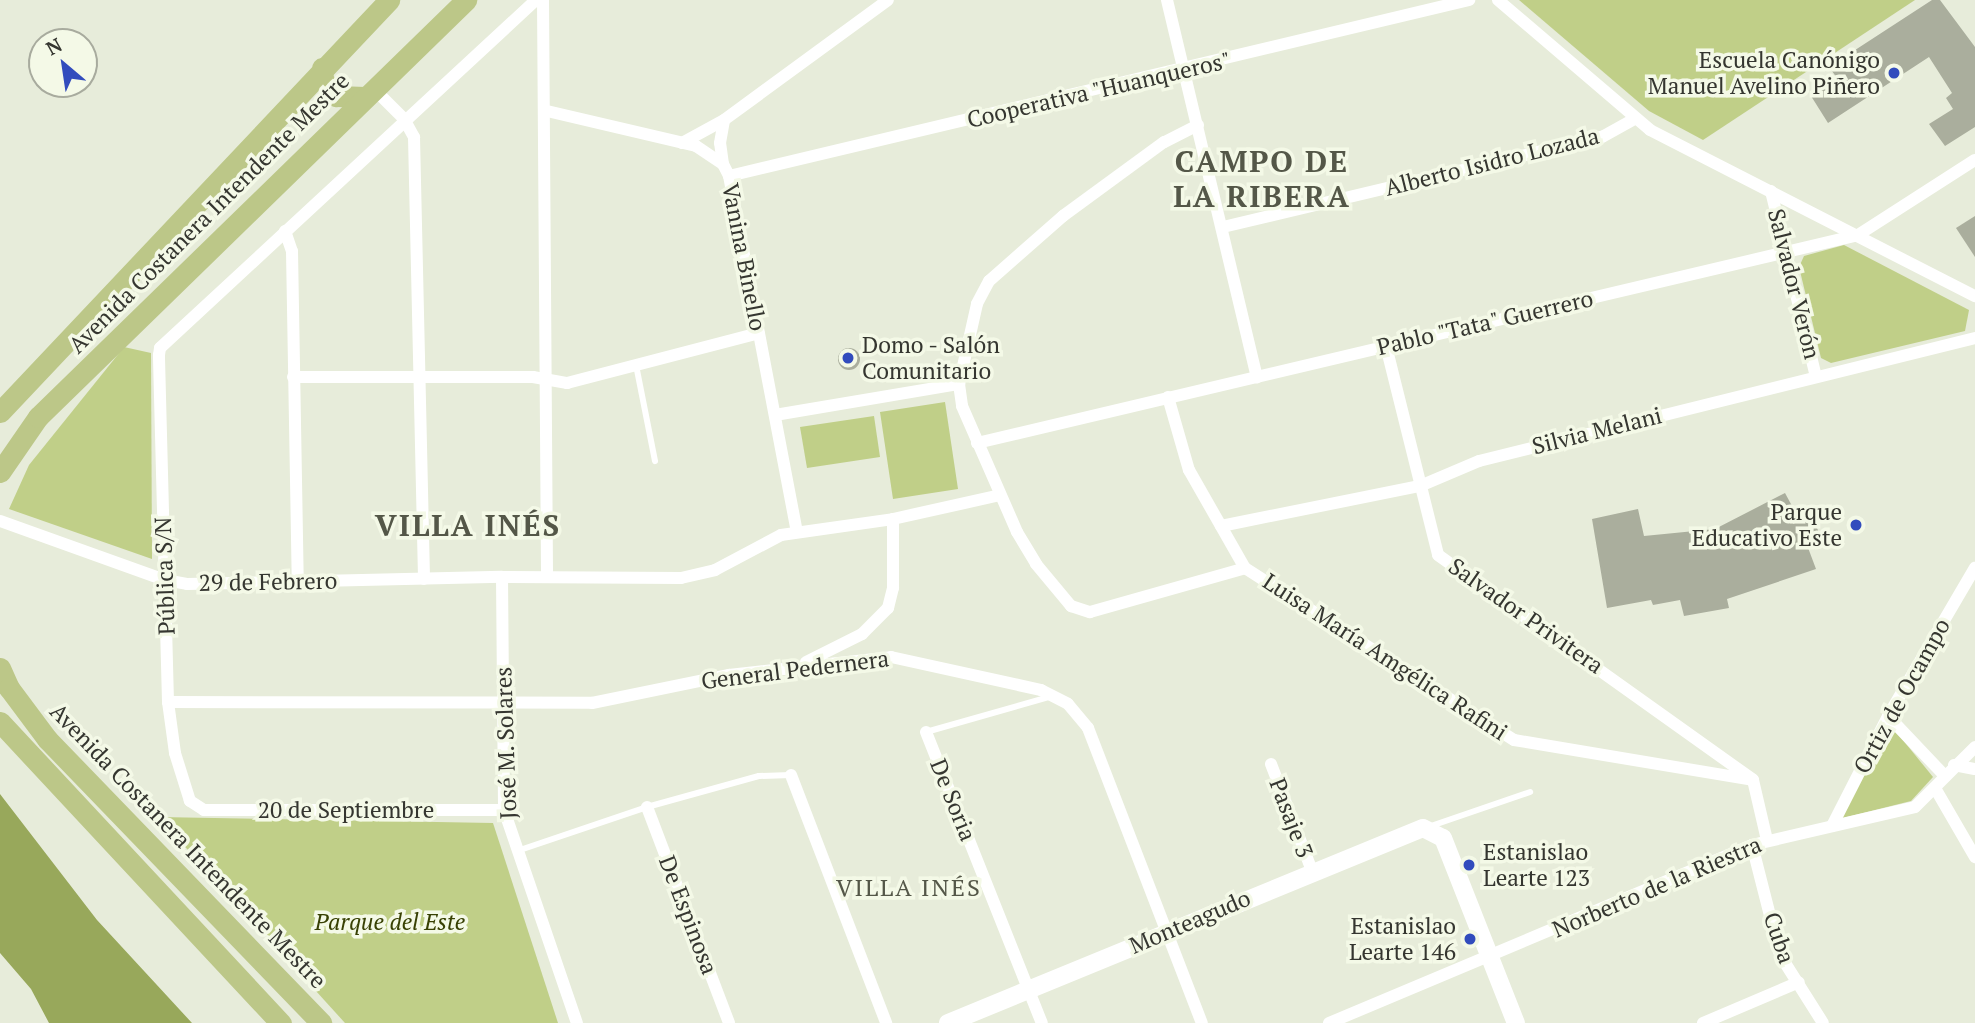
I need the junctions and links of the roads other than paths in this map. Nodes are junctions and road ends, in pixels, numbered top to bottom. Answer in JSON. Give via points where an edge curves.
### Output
{"nodes":[{"id":1,"x":389,"y":0,"type":"edge"},
{"id":2,"x":466,"y":0,"type":"edge"},
{"id":3,"x":536,"y":0,"type":"edge"},
{"id":4,"x":543,"y":0,"type":"edge"},
{"id":5,"x":888,"y":0,"type":"edge"},
{"id":6,"x":1167,"y":0,"type":"edge"},
{"id":7,"x":1469,"y":0,"type":"edge"},
{"id":8,"x":1498,"y":0,"type":"edge"},
{"id":9,"x":517,"y":19,"type":"junction"},
{"id":10,"x":546,"y":29,"type":"junction"},
{"id":11,"x":322,"y":68,"type":"junction"},
{"id":12,"x":1184,"y":70,"type":"junction"},
{"id":13,"x":369,"y":92,"type":"junction"},
{"id":14,"x":547,"y":111,"type":"junction"},
{"id":15,"x":404,"y":119,"type":"junction"},
{"id":16,"x":1634,"y":119,"type":"junction"},
{"id":17,"x":724,"y":120,"type":"junction"},
{"id":18,"x":1198,"y":125,"type":"junction"},
{"id":19,"x":682,"y":144,"type":"junction"},
{"id":20,"x":1975,"y":160,"type":"edge"},
{"id":21,"x":723,"y":164,"type":"junction"},
{"id":22,"x":729,"y":176,"type":"junction"},
{"id":23,"x":1771,"y":191,"type":"junction"},
{"id":24,"x":1223,"y":226,"type":"junction"},
{"id":25,"x":285,"y":230,"type":"junction"},
{"id":26,"x":1858,"y":235,"type":"junction"},
{"id":27,"x":1786,"y":252,"type":"junction"},
{"id":28,"x":1975,"y":296,"type":"edge"},
{"id":29,"x":759,"y":333,"type":"junction"},
{"id":30,"x":1975,"y":338,"type":"edge"},
{"id":31,"x":1386,"y":346,"type":"junction"},
{"id":32,"x":636,"y":365,"type":"junction"},
{"id":33,"x":419,"y":375,"type":"junction"},
{"id":34,"x":293,"y":377,"type":"junction"},
{"id":35,"x":1257,"y":377,"type":"junction"},
{"id":36,"x":1816,"y":377,"type":"junction"},
{"id":37,"x":546,"y":380,"type":"junction"},
{"id":38,"x":959,"y":384,"type":"junction"},
{"id":39,"x":1168,"y":397,"type":"junction"},
{"id":40,"x":0,"y":412,"type":"edge"},
{"id":41,"x":775,"y":415,"type":"junction"},
{"id":42,"x":978,"y":443,"type":"junction"},
{"id":43,"x":655,"y":461,"type":"dead end"},
{"id":44,"x":0,"y":472,"type":"edge"},
{"id":45,"x":1420,"y":486,"type":"junction"},
{"id":46,"x":1000,"y":495,"type":"junction"},
{"id":47,"x":893,"y":519,"type":"junction"},
{"id":48,"x":0,"y":521,"type":"edge"},
{"id":49,"x":1221,"y":526,"type":"junction"},
{"id":50,"x":797,"y":532,"type":"junction"},
{"id":51,"x":1245,"y":568,"type":"junction"},
{"id":52,"x":1975,"y":568,"type":"edge"},
{"id":53,"x":502,"y":577,"type":"junction"},
{"id":54,"x":547,"y":577,"type":"junction"},
{"id":55,"x":424,"y":579,"type":"junction"},
{"id":56,"x":165,"y":580,"type":"junction"},
{"id":57,"x":298,"y":582,"type":"junction"},
{"id":58,"x":799,"y":665,"type":"junction"},
{"id":59,"x":0,"y":668,"type":"edge"},
{"id":60,"x":1056,"y":695,"type":"junction"},
{"id":61,"x":168,"y":702,"type":"junction"},
{"id":62,"x":503,"y":704,"type":"junction"},
{"id":63,"x":1888,"y":716,"type":"junction"},
{"id":64,"x":0,"y":722,"type":"edge"},
{"id":65,"x":926,"y":732,"type":"joint"},
{"id":66,"x":1975,"y":747,"type":"edge"},
{"id":67,"x":1270,"y":764,"type":"dead end"},
{"id":68,"x":1954,"y":765,"type":"junction"},
{"id":69,"x":1975,"y":769,"type":"edge"},
{"id":70,"x":791,"y":775,"type":"joint"},
{"id":71,"x":1945,"y":776,"type":"junction"},
{"id":72,"x":1754,"y":780,"type":"junction"},
{"id":73,"x":1935,"y":788,"type":"junction"},
{"id":74,"x":1530,"y":792,"type":"dead end"},
{"id":75,"x":190,"y":802,"type":"joint"},
{"id":76,"x":647,"y":807,"type":"junction"},
{"id":77,"x":504,"y":810,"type":"junction"},
{"id":78,"x":1832,"y":826,"type":"junction"},
{"id":79,"x":1428,"y":829,"type":"junction"},
{"id":80,"x":1767,"y":840,"type":"junction"},
{"id":81,"x":1752,"y":845,"type":"junction"},
{"id":82,"x":515,"y":852,"type":"junction"},
{"id":83,"x":1975,"y":857,"type":"edge"},
{"id":84,"x":1312,"y":871,"type":"junction"},
{"id":85,"x":1167,"y":932,"type":"junction"},
{"id":86,"x":1489,"y":957,"type":"junction"},
{"id":87,"x":1799,"y":982,"type":"junction"},
{"id":88,"x":1029,"y":990,"type":"junction"},
{"id":89,"x":281,"y":1023,"type":"edge"},
{"id":90,"x":321,"y":1023,"type":"edge"},
{"id":91,"x":577,"y":1023,"type":"edge"},
{"id":92,"x":730,"y":1023,"type":"edge"},
{"id":93,"x":886,"y":1023,"type":"edge"},
{"id":94,"x":948,"y":1023,"type":"edge"},
{"id":95,"x":1042,"y":1023,"type":"edge"},
{"id":96,"x":1202,"y":1023,"type":"edge"},
{"id":97,"x":1329,"y":1023,"type":"edge"},
{"id":98,"x":1516,"y":1023,"type":"edge"},
{"id":99,"x":1703,"y":1023,"type":"edge"},
{"id":100,"x":1823,"y":1023,"type":"edge"}],
"edges":[{"from":1,"to":11,"type":"main road","name":"Avenida Costanera Intendente Mestre"},
{"from":2,"to":13,"type":"main road","name":"Avenida Costanera Intendente Mestre"},
{"from":3,"to":9,"type":"street"},
{"from":4,"to":10,"type":"street"},
{"from":5,"to":17,"type":"street"},
{"from":6,"to":12,"type":"street"},
{"from":7,"to":12,"type":"street","name":"Cooperativa \"Huanqueros\""},
{"from":8,"to":16,"type":"street"},
{"from":9,"to":10,"type":"street","via":[[531,18]]},
{"from":9,"to":15,"type":"street"},
{"from":10,"to":14,"type":"street"},
{"from":11,"to":13,"type":"main road","via":[[323,80],[336,96]]},
{"from":11,"to":40,"type":"main road","name":"Avenida Costanera Intendente Mestre","via":[[167,240]]},
{"from":12,"to":18,"type":"street"},
{"from":12,"to":22,"type":"street","name":"Cooperativa \"Huanqueros\""},
{"from":13,"to":15,"type":"street"},
{"from":13,"to":44,"type":"main road","name":"Avenida Costanera Intendente Mestre","via":[[38,417]]},
{"from":14,"to":19,"type":"street","name":"Vanina Binello"},
{"from":14,"to":37,"type":"street"},
{"from":15,"to":25,"type":"street"},
{"from":15,"to":33,"type":"street","via":[[415,144]]},
{"from":16,"to":23,"type":"street"},
{"from":16,"to":24,"type":"street","name":"Alberto Isidro Lozada","via":[[1602,137]]},
{"from":17,"to":19,"type":"street"},
{"from":17,"to":21,"type":"street"},
{"from":18,"to":24,"type":"street"},
{"from":18,"to":38,"type":"street","via":[[1164,142],[1063,216],[989,281],[978,304]]},
{"from":19,"to":21,"type":"street","name":"Vanina Binello","via":[[706,151]]},
{"from":20,"to":26,"type":"street","name":"Pablo \"Tata\" Guerrero"},
{"from":21,"to":22,"type":"street","name":"Vanina Binello"},
{"from":22,"to":29,"type":"street","name":"Vanina Binello"},
{"from":23,"to":26,"type":"street"},
{"from":23,"to":27,"type":"street","name":"Salvador Verón"},
{"from":24,"to":35,"type":"street"},
{"from":25,"to":34,"type":"street","via":[[292,251]]},
{"from":25,"to":56,"type":"street","name":"Pública S/N","via":[[160,348]]},
{"from":26,"to":27,"type":"street","name":"Pablo \"Tata\" Guerrero"},
{"from":26,"to":28,"type":"street"},
{"from":27,"to":31,"type":"street","name":"Pablo \"Tata\" Guerrero"},
{"from":27,"to":36,"type":"street","name":"Salvador Verón"},
{"from":29,"to":32,"type":"street"},
{"from":29,"to":41,"type":"street","name":"Vanina Binello"},
{"from":30,"to":36,"type":"street","name":"Silvia Melani"},
{"from":31,"to":35,"type":"street","name":"Pablo \"Tata\" Guerrero"},
{"from":31,"to":45,"type":"street","name":"Salvador Privitera"},
{"from":32,"to":37,"type":"street","via":[[567,383]]},
{"from":32,"to":43,"type":"lane"},
{"from":33,"to":34,"type":"street"},
{"from":33,"to":37,"type":"street"},
{"from":33,"to":55,"type":"street"},
{"from":34,"to":57,"type":"street"},
{"from":35,"to":39,"type":"street","name":"Pablo \"Tata\" Guerrero"},
{"from":36,"to":45,"type":"street","name":"Silvia Melani","via":[[1479,461]]},
{"from":37,"to":54,"type":"street"},
{"from":38,"to":41,"type":"street"},
{"from":38,"to":42,"type":"street"},
{"from":39,"to":42,"type":"street","name":"Pablo \"Tata\" Guerrero"},
{"from":39,"to":49,"type":"street","name":"Luisa María Amgélica Rafini","via":[[1182,455]]},
{"from":41,"to":50,"type":"street","name":"Vanina Binello"},
{"from":42,"to":46,"type":"street"},
{"from":45,"to":49,"type":"street","name":"Silvia Melani"},
{"from":45,"to":72,"type":"street","name":"Salvador Privitera","via":[[1438,555]]},
{"from":46,"to":47,"type":"street"},
{"from":46,"to":51,"type":"street","via":[[1026,549],[1061,596],[1078,609],[1090,612]]},
{"from":47,"to":50,"type":"street"},
{"from":47,"to":58,"type":"street","via":[[894,589],[888,608],[862,634]]},
{"from":48,"to":56,"type":"street","name":"29 de Febrero"},
{"from":49,"to":51,"type":"street","name":"Luisa María Amgélica Rafini"},
{"from":50,"to":54,"type":"street","via":[[699,576]]},
{"from":51,"to":72,"type":"street","name":"Luisa María Amgélica Rafini","via":[[1514,740]]},
{"from":52,"to":63,"type":"street","name":"Ortiz de Ocampo"},
{"from":53,"to":54,"type":"street","name":"29 de Febrero"},
{"from":53,"to":55,"type":"street","name":"29 de Febrero"},
{"from":53,"to":62,"type":"street","name":"José M. Solares"},
{"from":55,"to":57,"type":"street","name":"29 de Febrero"},
{"from":56,"to":57,"type":"street","name":"29 de Febrero"},
{"from":56,"to":61,"type":"street","name":"Pública S/N"},
{"from":58,"to":60,"type":"street","name":"General Pedernera","via":[[908,657]]},
{"from":58,"to":62,"type":"street","name":"General Pedernera","via":[[610,701]]},
{"from":59,"to":90,"type":"main road","name":"Avenida Costanera Intendente Mestre","via":[[15,698],[47,739]]},
{"from":60,"to":65,"type":"lane"},
{"from":60,"to":85,"type":"street","via":[[1088,729]]},
{"from":61,"to":62,"type":"street","name":"General Pedernera"},
{"from":61,"to":75,"type":"street","name":"Pública S/N"},
{"from":62,"to":77,"type":"street","name":"José M. Solares"},
{"from":63,"to":71,"type":"street"},
{"from":63,"to":78,"type":"street","name":"Ortiz de Ocampo"},
{"from":64,"to":89,"type":"main road"},
{"from":65,"to":88,"type":"street","name":"De Soria"},
{"from":66,"to":68,"type":"street","name":"Norberto de la Riestra"},
{"from":67,"to":84,"type":"street","name":"Pasaje 3"},
{"from":68,"to":69,"type":"street"},
{"from":68,"to":71,"type":"street","name":"Norberto de la Riestra"},
{"from":70,"to":76,"type":"lane","via":[[759,776]]},
{"from":70,"to":93,"type":"street"},
{"from":71,"to":73,"type":"street","name":"Norberto de la Riestra"},
{"from":72,"to":80,"type":"street"},
{"from":73,"to":78,"type":"street","name":"Norberto de la Riestra","via":[[1915,807]]},
{"from":73,"to":83,"type":"street"},
{"from":74,"to":79,"type":"lane"},
{"from":75,"to":77,"type":"street","name":"20 de Septiembre","via":[[204,810]]},
{"from":76,"to":82,"type":"lane"},
{"from":76,"to":92,"type":"street","name":"De Espinosa"},
{"from":77,"to":82,"type":"street","name":"José M. Solares"},
{"from":78,"to":80,"type":"street","name":"Norberto de la Riestra"},
{"from":79,"to":84,"type":"street","name":"Monteagudo"},
{"from":79,"to":86,"type":"street","via":[[1443,838]]},
{"from":80,"to":81,"type":"street","name":"Norberto de la Riestra"},
{"from":81,"to":86,"type":"street","name":"Norberto de la Riestra"},
{"from":81,"to":87,"type":"street","name":"Cuba","via":[[1780,955]]},
{"from":82,"to":91,"type":"street","name":"José M. Solares"},
{"from":84,"to":85,"type":"street","name":"Monteagudo"},
{"from":85,"to":88,"type":"street","name":"Monteagudo"},
{"from":85,"to":96,"type":"street"},
{"from":86,"to":97,"type":"street","name":"Norberto de la Riestra"},
{"from":86,"to":98,"type":"street"},
{"from":87,"to":99,"type":"street"},
{"from":87,"to":100,"type":"street","name":"Cuba"},
{"from":88,"to":94,"type":"street","name":"Monteagudo"},
{"from":88,"to":95,"type":"street","name":"De Soria"}]}
